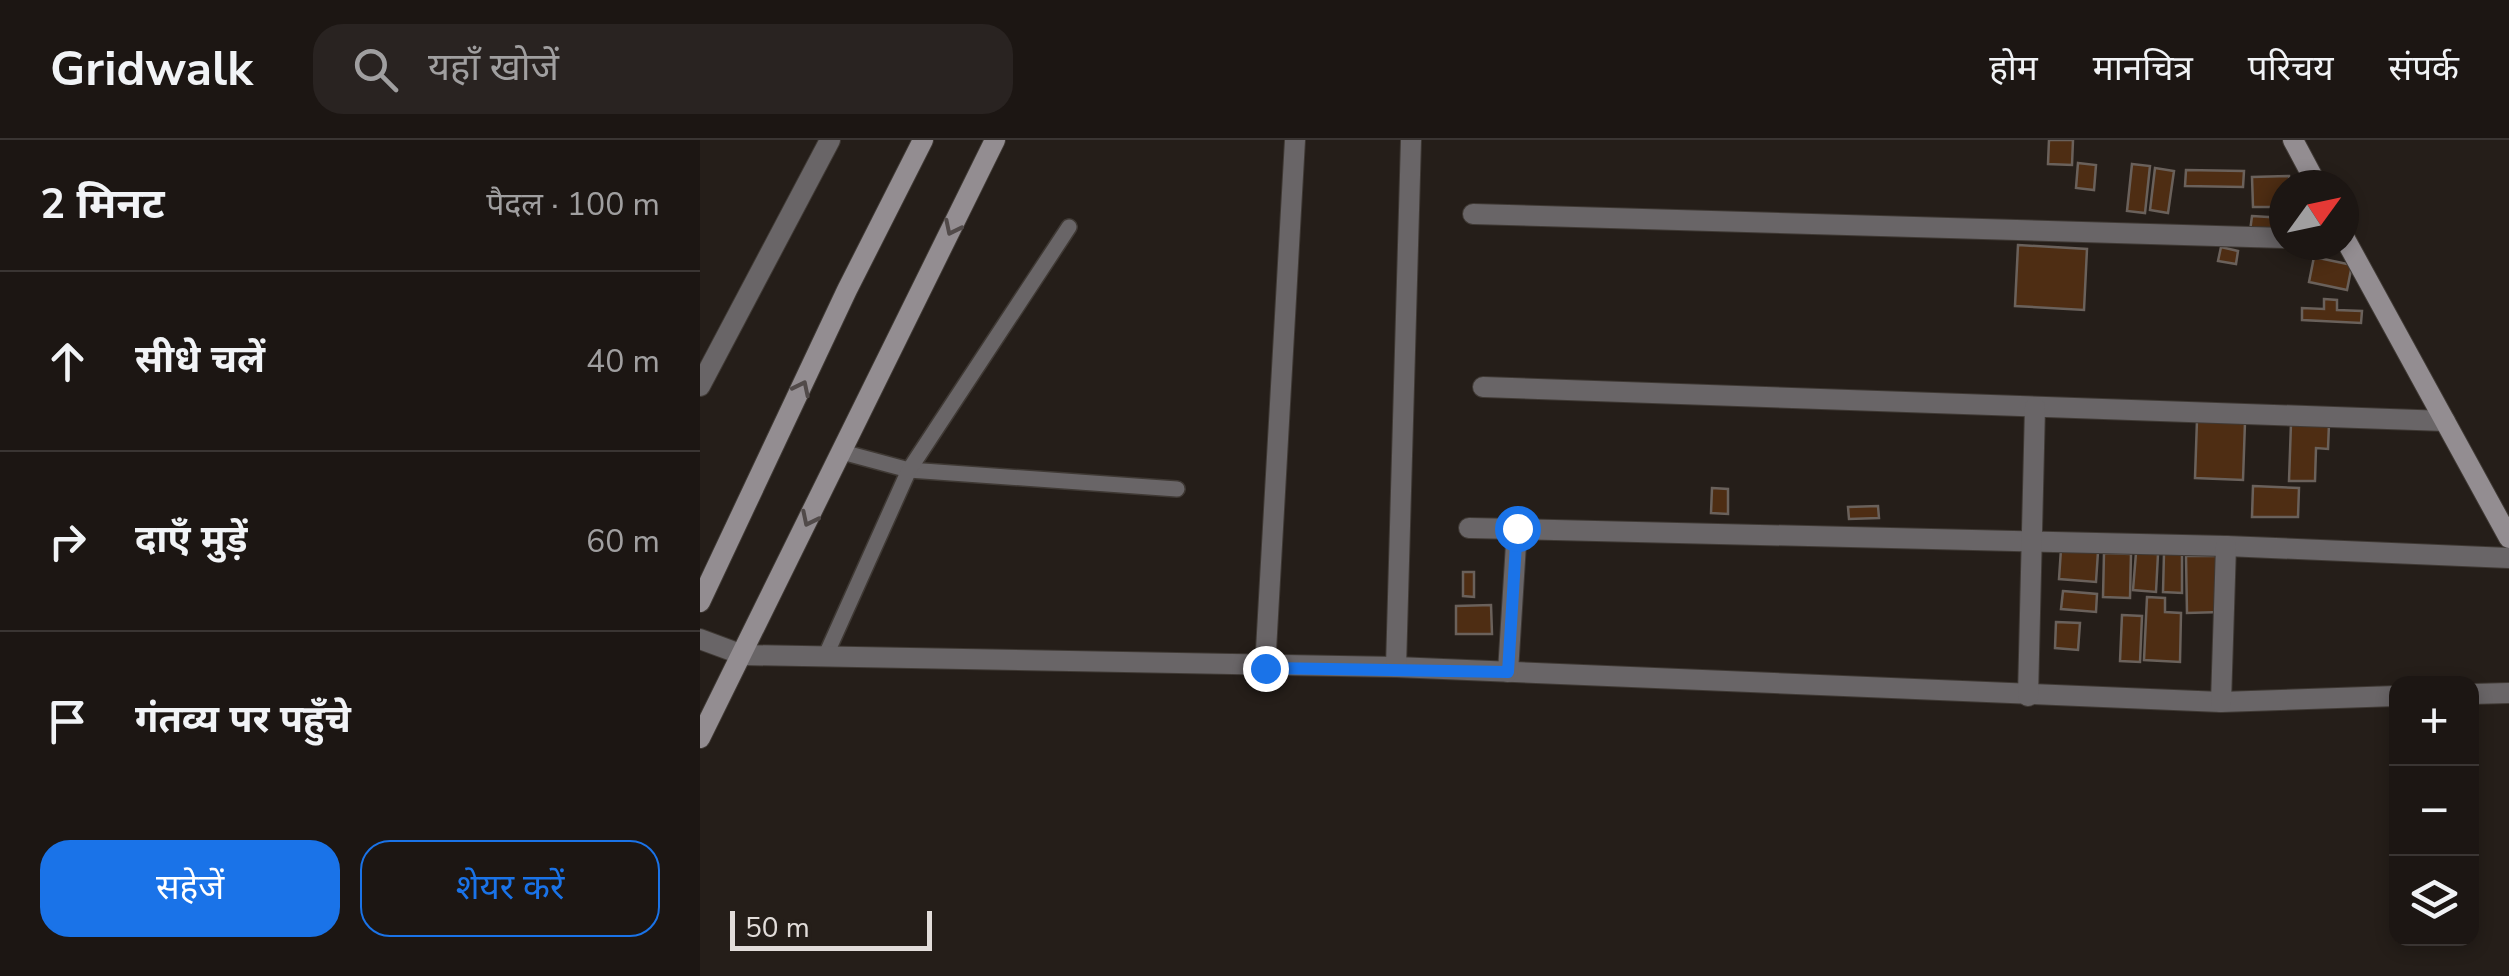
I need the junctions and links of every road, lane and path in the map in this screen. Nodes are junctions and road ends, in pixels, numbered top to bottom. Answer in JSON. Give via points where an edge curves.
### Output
{"nodes":[{"id":1,"x":830,"y":140,"type":"edge"},
{"id":2,"x":924,"y":140,"type":"edge"},
{"id":3,"x":995,"y":140,"type":"edge"},
{"id":4,"x":1295,"y":140,"type":"edge"},
{"id":5,"x":1412,"y":140,"type":"edge"},
{"id":6,"x":2293,"y":140,"type":"edge"},
{"id":7,"x":2309,"y":170,"type":"edge"},
{"id":8,"x":1473,"y":214,"type":"dead end"},
{"id":9,"x":1069,"y":226,"type":"dead end"},
{"id":10,"x":2269,"y":238,"type":"edge"},
{"id":11,"x":2357,"y":260,"type":"edge"},
{"id":12,"x":700,"y":386,"type":"edge"},
{"id":13,"x":1483,"y":388,"type":"dead end"},
{"id":14,"x":2035,"y":407,"type":"junction"},
{"id":15,"x":2445,"y":422,"type":"junction"},
{"id":16,"x":842,"y":452,"type":"junction"},
{"id":17,"x":909,"y":470,"type":"junction"},
{"id":18,"x":1177,"y":489,"type":"dead end"},
{"id":19,"x":1469,"y":528,"type":"dead end"},
{"id":20,"x":1517,"y":528,"type":"junction"},
{"id":21,"x":2509,"y":538,"type":"edge"},
{"id":22,"x":2034,"y":540,"type":"junction"},
{"id":23,"x":2226,"y":546,"type":"junction"},
{"id":24,"x":2509,"y":558,"type":"edge"},
{"id":25,"x":700,"y":602,"type":"edge"},
{"id":26,"x":700,"y":639,"type":"edge"},
{"id":27,"x":743,"y":655,"type":"junction"},
{"id":28,"x":825,"y":657,"type":"junction"},
{"id":29,"x":1396,"y":667,"type":"junction"},
{"id":30,"x":1265,"y":668,"type":"junction"},
{"id":31,"x":1508,"y":672,"type":"junction"},
{"id":32,"x":2509,"y":693,"type":"edge"},
{"id":33,"x":2479,"y":694,"type":"edge"},
{"id":34,"x":2028,"y":696,"type":"junction"},
{"id":35,"x":2389,"y":696,"type":"edge"},
{"id":36,"x":2221,"y":702,"type":"junction"},
{"id":37,"x":700,"y":738,"type":"edge"}],
"edges":[{"from":1,"to":12,"type":"street"},
{"from":25,"to":2,"type":"street","one_way":true},
{"from":3,"to":16,"type":"street","one_way":true},
{"from":4,"to":30,"type":"street"},
{"from":5,"to":29,"type":"street"},
{"from":6,"to":7,"type":"street"},
{"from":8,"to":10,"type":"street"},
{"from":9,"to":17,"type":"lane"},
{"from":11,"to":15,"type":"street"},
{"from":13,"to":14,"type":"street"},
{"from":14,"to":15,"type":"street"},
{"from":14,"to":22,"type":"street"},
{"from":15,"to":21,"type":"street"},
{"from":16,"to":17,"type":"lane"},
{"from":16,"to":27,"type":"street","one_way":true},
{"from":17,"to":18,"type":"lane"},
{"from":17,"to":28,"type":"lane"},
{"from":19,"to":20,"type":"street"},
{"from":20,"to":22,"type":"street"},
{"from":20,"to":31,"type":"street"},
{"from":22,"to":23,"type":"street"},
{"from":22,"to":34,"type":"street"},
{"from":23,"to":24,"type":"street"},
{"from":23,"to":36,"type":"street"},
{"from":26,"to":27,"type":"street"},
{"from":27,"to":28,"type":"street"},
{"from":27,"to":37,"type":"street"},
{"from":28,"to":30,"type":"street"},
{"from":29,"to":30,"type":"street"},
{"from":29,"to":31,"type":"street"},
{"from":31,"to":34,"type":"street"},
{"from":32,"to":33,"type":"street"},
{"from":34,"to":36,"type":"street"},
{"from":35,"to":36,"type":"street"}]}
